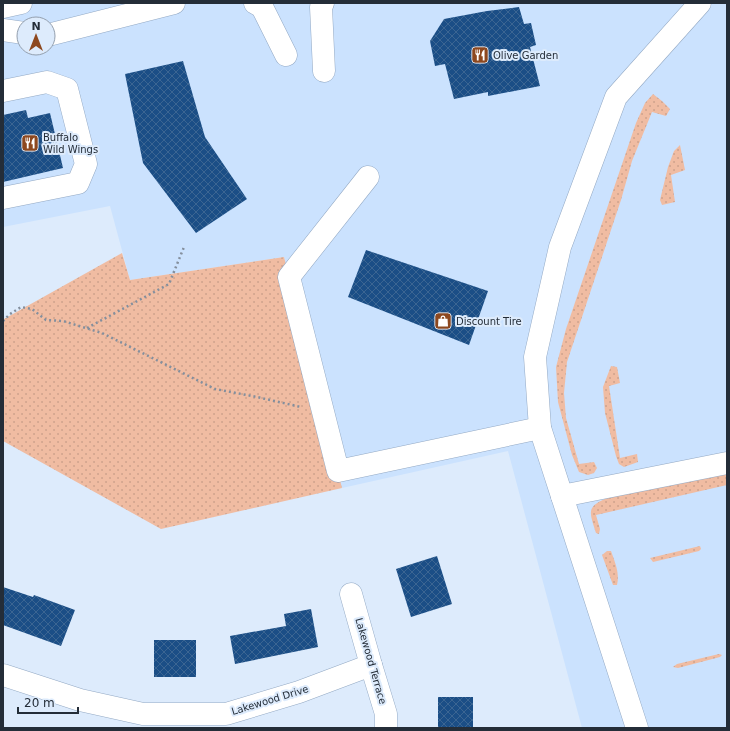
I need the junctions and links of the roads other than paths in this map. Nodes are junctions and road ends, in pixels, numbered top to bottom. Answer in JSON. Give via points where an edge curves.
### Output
{"nodes":[{"id":1,"x":21,"y":3,"type":"edge"},
{"id":2,"x":174,"y":3,"type":"edge"},
{"id":3,"x":255,"y":3,"type":"edge"},
{"id":4,"x":323,"y":3,"type":"edge"},
{"id":5,"x":700,"y":3,"type":"edge"},
{"id":6,"x":3,"y":7,"type":"edge"},
{"id":7,"x":3,"y":30,"type":"edge"},
{"id":8,"x":16,"y":32,"type":"edge"},
{"id":9,"x":56,"y":33,"type":"edge"},
{"id":10,"x":286,"y":55,"type":"dead end"},
{"id":11,"x":324,"y":71,"type":"dead end"},
{"id":12,"x":3,"y":91,"type":"edge"},
{"id":13,"x":368,"y":177,"type":"dead end"},
{"id":14,"x":3,"y":198,"type":"edge"},
{"id":15,"x":540,"y":428,"type":"junction"},
{"id":16,"x":727,"y":463,"type":"edge"},
{"id":17,"x":562,"y":496,"type":"junction"},
{"id":18,"x":351,"y":594,"type":"dead end"},
{"id":19,"x":371,"y":665,"type":"junction"},
{"id":20,"x":3,"y":675,"type":"edge"},
{"id":21,"x":386,"y":728,"type":"edge"},
{"id":22,"x":637,"y":728,"type":"edge"}],
"edges":[{"from":1,"to":6,"type":"street"},
{"from":2,"to":9,"type":"street"},
{"from":3,"to":10,"type":"street","via":[[262,7]]},
{"from":4,"to":11,"type":"street","via":[[321,7]]},
{"from":5,"to":15,"type":"street","via":[[616,97],[560,247],[535,357]]},
{"from":7,"to":8,"type":"street"},
{"from":12,"to":14,"type":"street","via":[[47,82],[67,89],[86,164],[78,183]]},
{"from":13,"to":15,"type":"street","via":[[289,277],[338,471]]},
{"from":15,"to":17,"type":"street"},
{"from":16,"to":17,"type":"street"},
{"from":17,"to":22,"type":"street"},
{"from":18,"to":19,"type":"street","name":"Lakewood Terrace"},
{"from":19,"to":20,"type":"street","name":"Lakewood Drive","via":[[299,692],[226,714],[143,714],[80,700]]},
{"from":19,"to":21,"type":"street","name":"Lakewood Terrace","via":[[386,714]]}]}
